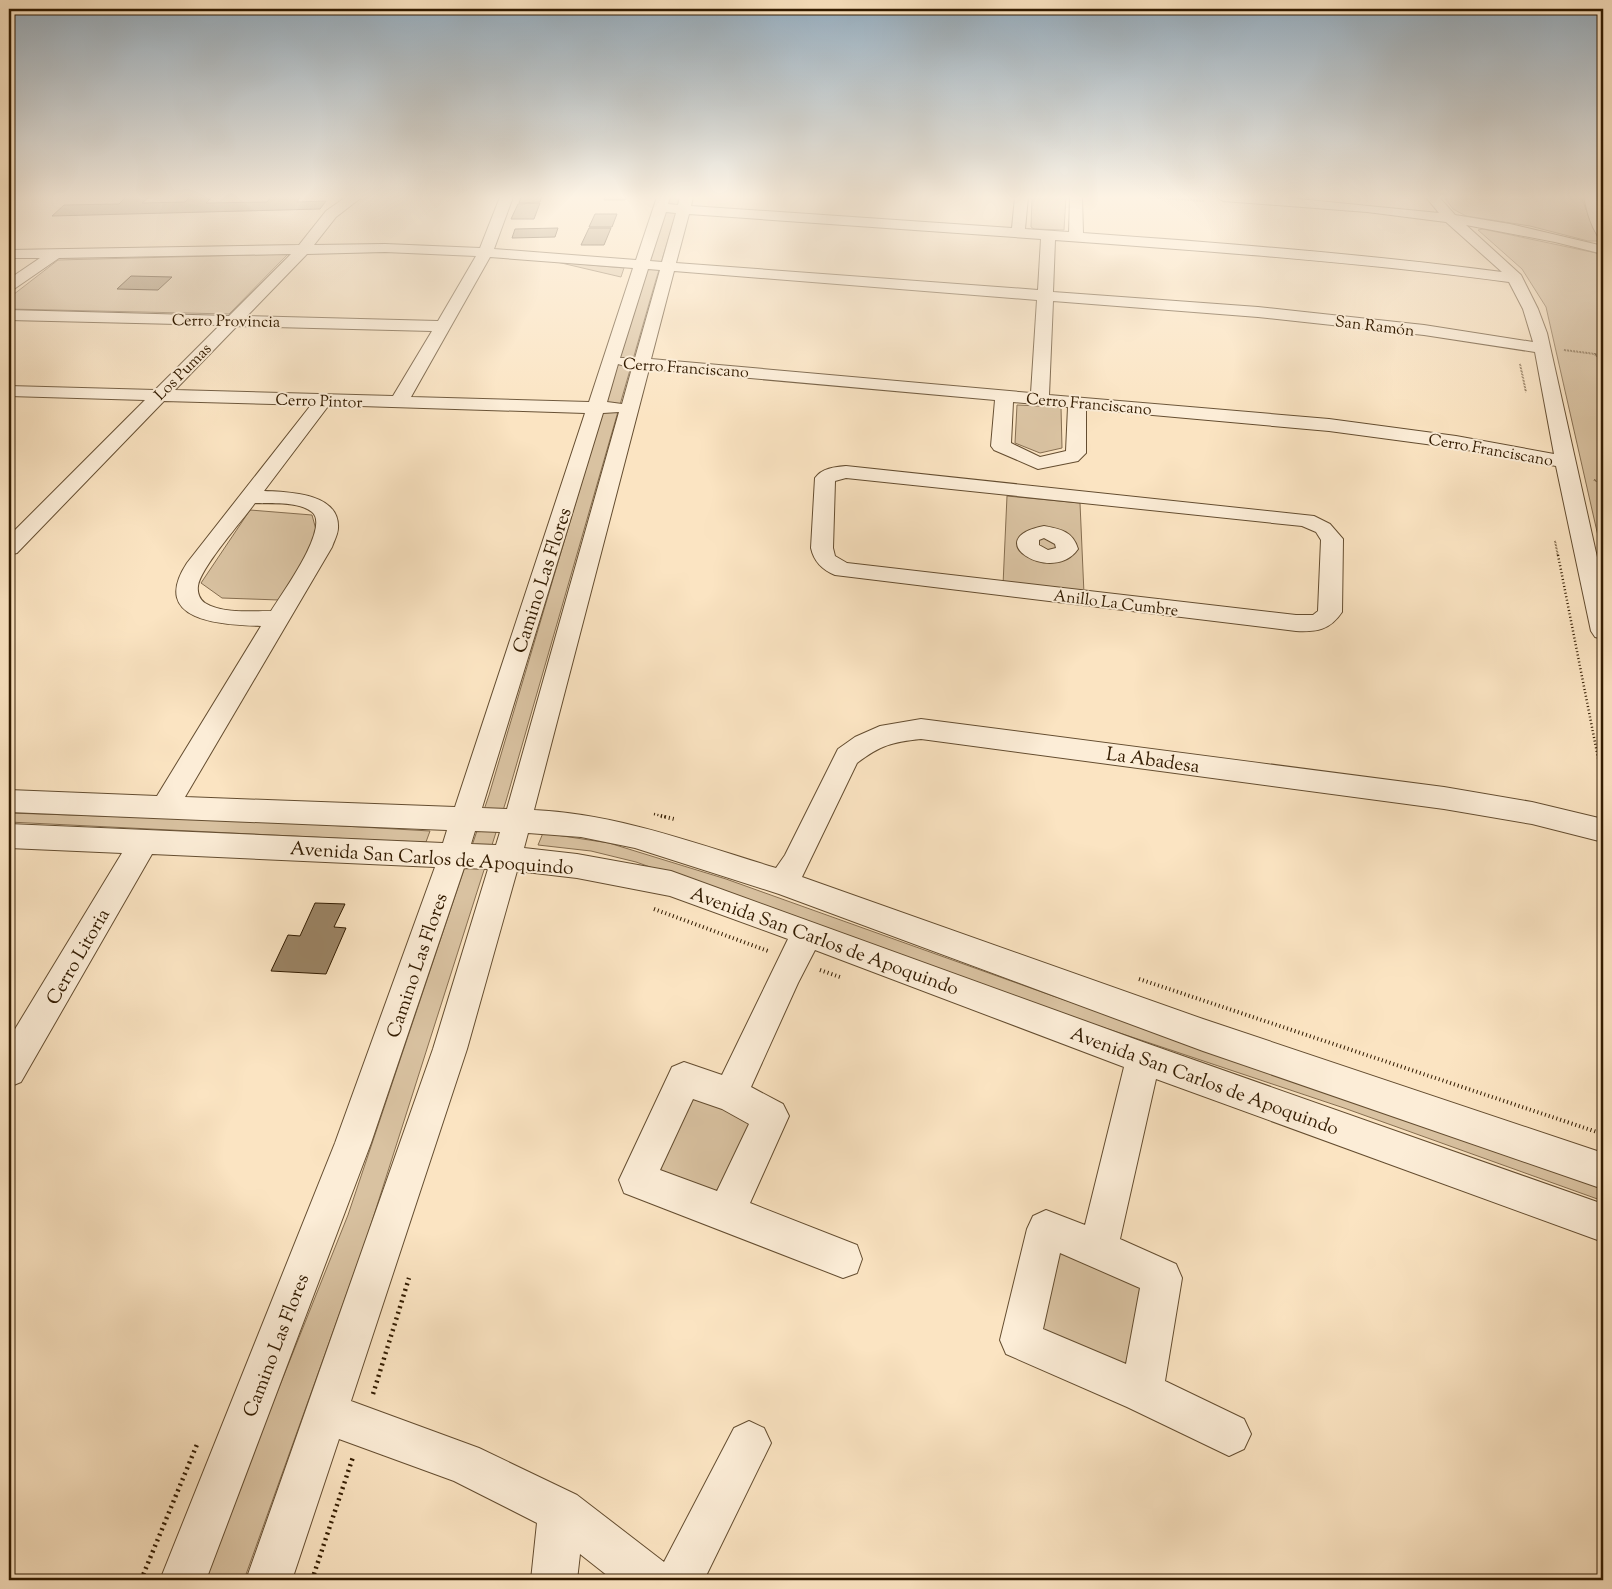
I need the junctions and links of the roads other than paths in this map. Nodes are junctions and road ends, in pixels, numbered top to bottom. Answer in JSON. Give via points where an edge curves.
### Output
{"nodes":[{"id":1,"x":30,"y":271,"type":"edge"},
{"id":2,"x":281,"y":271,"type":"edge"},
{"id":3,"x":479,"y":271,"type":"edge"},
{"id":4,"x":577,"y":271,"type":"edge"},
{"id":5,"x":637,"y":271,"type":"edge"},
{"id":6,"x":667,"y":271,"type":"edge"},
{"id":7,"x":734,"y":271,"type":"edge"},
{"id":8,"x":1046,"y":271,"type":"edge"},
{"id":9,"x":1458,"y":271,"type":"edge"},
{"id":10,"x":1508,"y":271,"type":"edge"},
{"id":11,"x":594,"y":275,"type":"dead end"},
{"id":12,"x":1516,"y":278,"type":"junction"},
{"id":13,"x":629,"y":283,"type":"junction"},
{"id":14,"x":9,"y":286,"type":"edge"},
{"id":15,"x":662,"y":289,"type":"junction"},
{"id":16,"x":1045,"y":296,"type":"junction"},
{"id":17,"x":9,"y":315,"type":"edge"},
{"id":18,"x":232,"y":321,"type":"junction"},
{"id":19,"x":443,"y":326,"type":"junction"},
{"id":20,"x":1542,"y":348,"type":"junction"},
{"id":21,"x":611,"y":362,"type":"junction"},
{"id":22,"x":641,"y":362,"type":"junction"},
{"id":23,"x":9,"y":391,"type":"edge"},
{"id":24,"x":159,"y":395,"type":"junction"},
{"id":25,"x":1004,"y":395,"type":"junction"},
{"id":26,"x":1040,"y":398,"type":"junction"},
{"id":27,"x":324,"y":400,"type":"junction"},
{"id":28,"x":399,"y":402,"type":"junction"},
{"id":29,"x":1077,"y":402,"type":"junction"},
{"id":30,"x":596,"y":407,"type":"junction"},
{"id":31,"x":629,"y":408,"type":"junction"},
{"id":32,"x":1565,"y":462,"type":"junction"},
{"id":33,"x":1038,"y":463,"type":"junction"},
{"id":34,"x":1039,"y":493,"type":"junction"},
{"id":35,"x":250,"y":497,"type":"junction"},
{"id":36,"x":9,"y":548,"type":"edge"},
{"id":37,"x":1043,"y":556,"type":"dead end"},
{"id":38,"x":1044,"y":594,"type":"junction"},
{"id":39,"x":277,"y":619,"type":"junction"},
{"id":40,"x":1603,"y":631,"type":"edge"},
{"id":41,"x":9,"y":801,"type":"edge"},
{"id":42,"x":165,"y":807,"type":"junction"},
{"id":43,"x":465,"y":820,"type":"junction"},
{"id":44,"x":517,"y":822,"type":"junction"},
{"id":45,"x":1603,"y":830,"type":"edge"},
{"id":46,"x":9,"y":836,"type":"edge"},
{"id":47,"x":144,"y":842,"type":"junction"},
{"id":48,"x":453,"y":856,"type":"junction"},
{"id":49,"x":506,"y":858,"type":"junction"},
{"id":50,"x":783,"y":883,"type":"junction"},
{"id":51,"x":808,"y":933,"type":"junction"},
{"id":52,"x":1143,"y":1058,"type":"junction"},
{"id":53,"x":9,"y":1070,"type":"edge"},
{"id":54,"x":730,"y":1095,"type":"junction"},
{"id":55,"x":1603,"y":1171,"type":"edge"},
{"id":56,"x":726,"y":1213,"type":"junction"},
{"id":57,"x":1603,"y":1223,"type":"edge"},
{"id":58,"x":1098,"y":1249,"type":"junction"},
{"id":59,"x":843,"y":1259,"type":"dead end"},
{"id":60,"x":1142,"y":1392,"type":"junction"},
{"id":61,"x":327,"y":1413,"type":"junction"},
{"id":62,"x":1229,"y":1434,"type":"dead end"},
{"id":63,"x":749,"y":1443,"type":"dead end"},
{"id":64,"x":561,"y":1511,"type":"junction"},
{"id":65,"x":183,"y":1580,"type":"edge"},
{"id":66,"x":269,"y":1580,"type":"edge"},
{"id":67,"x":554,"y":1580,"type":"edge"},
{"id":68,"x":650,"y":1580,"type":"edge"},
{"id":69,"x":680,"y":1580,"type":"edge"}],
"edges":[{"from":1,"to":14,"type":"street"},
{"from":2,"to":18,"type":"street","name":"Los Pumas"},
{"from":3,"to":19,"type":"street"},
{"from":4,"to":11,"type":"street"},
{"from":5,"to":13,"type":"street","name":"Camino Las Flores"},
{"from":6,"to":15,"type":"street","name":"Camino Las Flores"},
{"from":7,"to":16,"type":"street","name":"San Ramón"},
{"from":8,"to":16,"type":"street"},
{"from":9,"to":12,"type":"street"},
{"from":10,"to":12,"type":"street"},
{"from":12,"to":20,"type":"street","via":[[1528,303]]},
{"from":13,"to":15,"type":"street"},
{"from":13,"to":21,"type":"street","name":"Camino Las Flores"},
{"from":15,"to":22,"type":"street","name":"Camino Las Flores"},
{"from":16,"to":20,"type":"street","name":"San Ramón","via":[[1320,318]]},
{"from":16,"to":26,"type":"street"},
{"from":17,"to":18,"type":"street","name":"Cerro Provincia"},
{"from":18,"to":19,"type":"street","name":"Cerro Provincia"},
{"from":18,"to":24,"type":"street","name":"Los Pumas"},
{"from":19,"to":28,"type":"street"},
{"from":20,"to":32,"type":"street"},
{"from":21,"to":22,"type":"street","name":"Cerro Franciscano"},
{"from":21,"to":30,"type":"street","name":"Camino Las Flores"},
{"from":22,"to":25,"type":"street","name":"Cerro Franciscano"},
{"from":22,"to":31,"type":"street","name":"Camino Las Flores"},
{"from":23,"to":24,"type":"street","name":"Cerro Pintor"},
{"from":24,"to":27,"type":"street","name":"Cerro Pintor"},
{"from":24,"to":36,"type":"street","name":"Los Pumas"},
{"from":25,"to":26,"type":"street","name":"Cerro Franciscano"},
{"from":25,"to":33,"type":"street","via":[[1001,446]]},
{"from":26,"to":29,"type":"street","name":"Cerro Franciscano"},
{"from":27,"to":28,"type":"street","name":"Cerro Pintor"},
{"from":27,"to":35,"type":"street"},
{"from":28,"to":30,"type":"street","name":"Cerro Pintor"},
{"from":29,"to":32,"type":"street","name":"Cerro Franciscano","via":[[1329,424]]},
{"from":29,"to":33,"type":"street","via":[[1076,453],[1071,457]]},
{"from":30,"to":31,"type":"street","name":"Cerro Pintor"},
{"from":30,"to":43,"type":"street","name":"Camino Las Flores"},
{"from":31,"to":44,"type":"street","name":"Camino Las Flores"},
{"from":32,"to":40,"type":"street"},
{"from":33,"to":34,"type":"street"},
{"from":34,"to":38,"type":"street","name":"Anillo La Cumbre","via":[[835,472],[825,481],[822,548],[830,563],[852,572]]},
{"from":34,"to":38,"type":"street","name":"Anillo La Cumbre","via":[[1297,518],[1323,528],[1333,544],[1330,612],[1314,623]]},
{"from":35,"to":39,"type":"street","via":[[306,501],[321,509],[328,521],[326,538]]},
{"from":35,"to":39,"type":"street","via":[[190,576],[186,591],[193,606],[202,612]]},
{"from":37,"to":38,"type":"street"},
{"from":39,"to":42,"type":"street"},
{"from":41,"to":42,"type":"street","name":"Avenida San Carlos de Apoquindo"},
{"from":42,"to":43,"type":"street","name":"Avenida San Carlos de Apoquindo"},
{"from":43,"to":44,"type":"street","name":"Avenida San Carlos de Apoquindo"},
{"from":43,"to":48,"type":"street","name":"Camino Las Flores"},
{"from":44,"to":49,"type":"street","name":"Camino Las Flores"},
{"from":44,"to":50,"type":"street","name":"Avenida San Carlos de Apoquindo","via":[[581,826],[635,836]]},
{"from":45,"to":50,"type":"street","name":"La Abadesa","via":[[1532,813],[1444,798],[921,729],[889,733],[847,756]]},
{"from":46,"to":47,"type":"street","name":"Avenida San Carlos de Apoquindo"},
{"from":47,"to":48,"type":"street","name":"Avenida San Carlos de Apoquindo"},
{"from":47,"to":53,"type":"street","name":"Cerro Litoria"},
{"from":48,"to":49,"type":"street","name":"Avenida San Carlos de Apoquindo"},
{"from":48,"to":65,"type":"street","name":"Camino Las Flores","via":[[355,1136]]},
{"from":49,"to":51,"type":"street","name":"Avenida San Carlos de Apoquindo","via":[[577,866],[671,884]]},
{"from":49,"to":61,"type":"street","name":"Camino Las Flores","via":[[450,1049]]},
{"from":50,"to":55,"type":"street","name":"Avenida San Carlos de Apoquindo","via":[[1203,1035]]},
{"from":51,"to":52,"type":"street","name":"Avenida San Carlos de Apoquindo"},
{"from":51,"to":54,"type":"street"},
{"from":52,"to":57,"type":"street","name":"Avenida San Carlos de Apoquindo"},
{"from":52,"to":58,"type":"street"},
{"from":54,"to":56,"type":"street","via":[[771,1116]]},
{"from":54,"to":56,"type":"street","via":[[684,1080],[637,1180]]},
{"from":56,"to":59,"type":"street"},
{"from":58,"to":60,"type":"street","via":[[1162,1278]]},
{"from":58,"to":60,"type":"street","via":[[1046,1230],[1020,1340]]},
{"from":60,"to":62,"type":"street"},
{"from":61,"to":64,"type":"street","via":[[464,1463]]},
{"from":61,"to":66,"type":"street","name":"Camino Las Flores"},
{"from":63,"to":69,"type":"street"},
{"from":64,"to":67,"type":"street"},
{"from":64,"to":68,"type":"street"}]}
